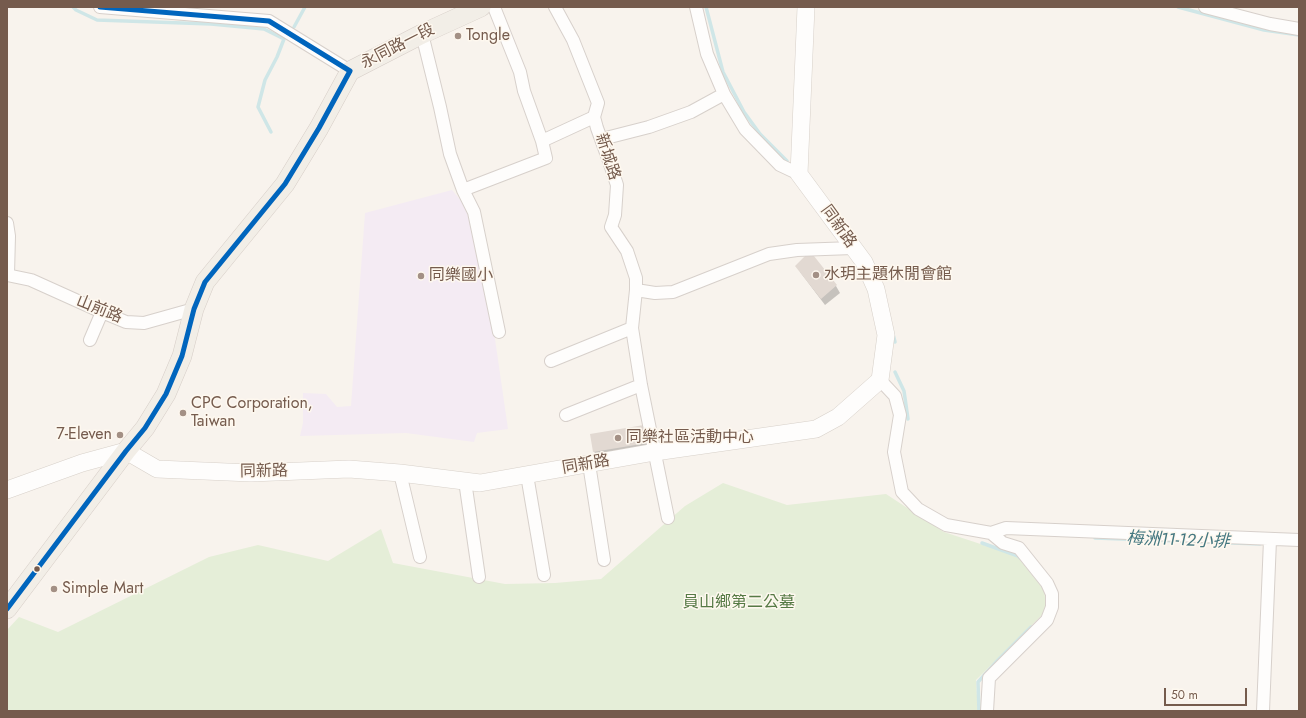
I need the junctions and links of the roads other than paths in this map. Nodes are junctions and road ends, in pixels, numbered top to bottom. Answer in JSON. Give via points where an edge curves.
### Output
{"nodes":[{"id":1,"x":100,"y":7,"type":"edge"},
{"id":2,"x":481,"y":7,"type":"edge"},
{"id":3,"x":494,"y":7,"type":"edge"},
{"id":4,"x":555,"y":7,"type":"edge"},
{"id":5,"x":696,"y":7,"type":"edge"},
{"id":6,"x":806,"y":7,"type":"edge"},
{"id":7,"x":1205,"y":7,"type":"edge"},
{"id":8,"x":1299,"y":29,"type":"edge"},
{"id":9,"x":422,"y":34,"type":"junction"},
{"id":10,"x":350,"y":71,"type":"junction"},
{"id":11,"x":724,"y":94,"type":"junction"},
{"id":12,"x":594,"y":117,"type":"junction"},
{"id":13,"x":602,"y":139,"type":"junction"},
{"id":14,"x":542,"y":141,"type":"junction"},
{"id":15,"x":799,"y":174,"type":"junction"},
{"id":16,"x":463,"y":190,"type":"junction"},
{"id":17,"x":7,"y":223,"type":"edge"},
{"id":18,"x":853,"y":248,"type":"junction"},
{"id":19,"x":7,"y":274,"type":"edge"},
{"id":20,"x":636,"y":290,"type":"junction"},
{"id":21,"x":194,"y":309,"type":"junction"},
{"id":22,"x":102,"y":312,"type":"junction"},
{"id":23,"x":632,"y":328,"type":"junction"},
{"id":24,"x":499,"y":332,"type":"dead end"},
{"id":25,"x":90,"y":340,"type":"dead end"},
{"id":26,"x":551,"y":360,"type":"dead end"},
{"id":27,"x":880,"y":380,"type":"junction"},
{"id":28,"x":641,"y":385,"type":"junction"},
{"id":29,"x":566,"y":415,"type":"dead end"},
{"id":30,"x":126,"y":451,"type":"junction"},
{"id":31,"x":655,"y":452,"type":"junction"},
{"id":32,"x":589,"y":464,"type":"junction"},
{"id":33,"x":400,"y":473,"type":"junction"},
{"id":34,"x":527,"y":475,"type":"junction"},
{"id":35,"x":465,"y":481,"type":"junction"},
{"id":36,"x":7,"y":490,"type":"edge"},
{"id":37,"x":668,"y":518,"type":"dead end"},
{"id":38,"x":991,"y":533,"type":"junction"},
{"id":39,"x":1270,"y":540,"type":"junction"},
{"id":40,"x":1299,"y":540,"type":"edge"},
{"id":41,"x":420,"y":557,"type":"dead end"},
{"id":42,"x":604,"y":560,"type":"dead end"},
{"id":43,"x":544,"y":575,"type":"dead end"},
{"id":44,"x":479,"y":577,"type":"dead end"},
{"id":45,"x":7,"y":609,"type":"edge"},
{"id":46,"x":987,"y":711,"type":"edge"},
{"id":47,"x":1262,"y":711,"type":"edge"}],
"edges":[{"from":1,"to":10,"type":"street","via":[[269,21]]},
{"from":2,"to":9,"type":"main road","name":"永同路一段"},
{"from":3,"to":14,"type":"street","via":[[520,72],[524,92]]},
{"from":4,"to":12,"type":"street","name":"新城路","via":[[573,40],[598,103]]},
{"from":5,"to":11,"type":"street","via":[[707,54]]},
{"from":6,"to":15,"type":"street"},
{"from":7,"to":8,"type":"street"},
{"from":9,"to":10,"type":"main road","name":"永同路一段"},
{"from":9,"to":16,"type":"street","via":[[450,154]]},
{"from":10,"to":21,"type":"main road","name":"永同路一段","via":[[285,184],[205,282]]},
{"from":11,"to":13,"type":"street","via":[[684,114],[649,127]]},
{"from":11,"to":15,"type":"street","via":[[745,129],[780,165]]},
{"from":12,"to":13,"type":"street","name":"新城路"},
{"from":12,"to":14,"type":"street"},
{"from":13,"to":20,"type":"street","name":"新城路","via":[[617,186],[615,215],[611,227],[627,251],[636,278]]},
{"from":14,"to":16,"type":"street","via":[[546,158]]},
{"from":15,"to":18,"type":"street","name":"同新路"},
{"from":16,"to":24,"type":"street","via":[[474,212]]},
{"from":17,"to":19,"type":"street"},
{"from":18,"to":20,"type":"street","via":[[769,254],[673,292]]},
{"from":18,"to":27,"type":"street","name":"同新路","via":[[864,262],[876,289],[886,335]]},
{"from":19,"to":22,"type":"street","name":"山前路","via":[[31,280]]},
{"from":20,"to":23,"type":"street","name":"新城路"},
{"from":21,"to":22,"type":"street","name":"山前路","via":[[144,323],[126,322]]},
{"from":21,"to":30,"type":"main road","name":"永同路一段","via":[[182,356],[166,394],[145,428]]},
{"from":22,"to":25,"type":"street"},
{"from":23,"to":26,"type":"street"},
{"from":23,"to":28,"type":"street","name":"新城路"},
{"from":27,"to":31,"type":"street","name":"同新路","via":[[838,417],[816,429]]},
{"from":27,"to":38,"type":"street","via":[[895,396],[900,415],[894,452],[902,492],[918,509],[946,525]]},
{"from":28,"to":29,"type":"street"},
{"from":28,"to":31,"type":"street","name":"新城路"},
{"from":30,"to":33,"type":"street","name":"同新路","via":[[157,469],[251,473],[349,469]]},
{"from":30,"to":36,"type":"street","via":[[82,463]]},
{"from":30,"to":45,"type":"main road","name":"永同路一段"},
{"from":31,"to":32,"type":"street","name":"同新路"},
{"from":31,"to":37,"type":"street","name":"新城路"},
{"from":32,"to":34,"type":"street","name":"同新路"},
{"from":32,"to":42,"type":"street"},
{"from":33,"to":35,"type":"street","name":"同新路"},
{"from":33,"to":41,"type":"street"},
{"from":34,"to":35,"type":"street","name":"同新路","via":[[480,482]]},
{"from":34,"to":43,"type":"street"},
{"from":35,"to":44,"type":"street"},
{"from":38,"to":39,"type":"street","via":[[1006,528]]},
{"from":38,"to":46,"type":"street","via":[[1003,543],[1019,548],[1047,583],[1052,594],[1052,607],[1047,620],[989,678]]},
{"from":39,"to":40,"type":"street"},
{"from":39,"to":47,"type":"street"}]}
